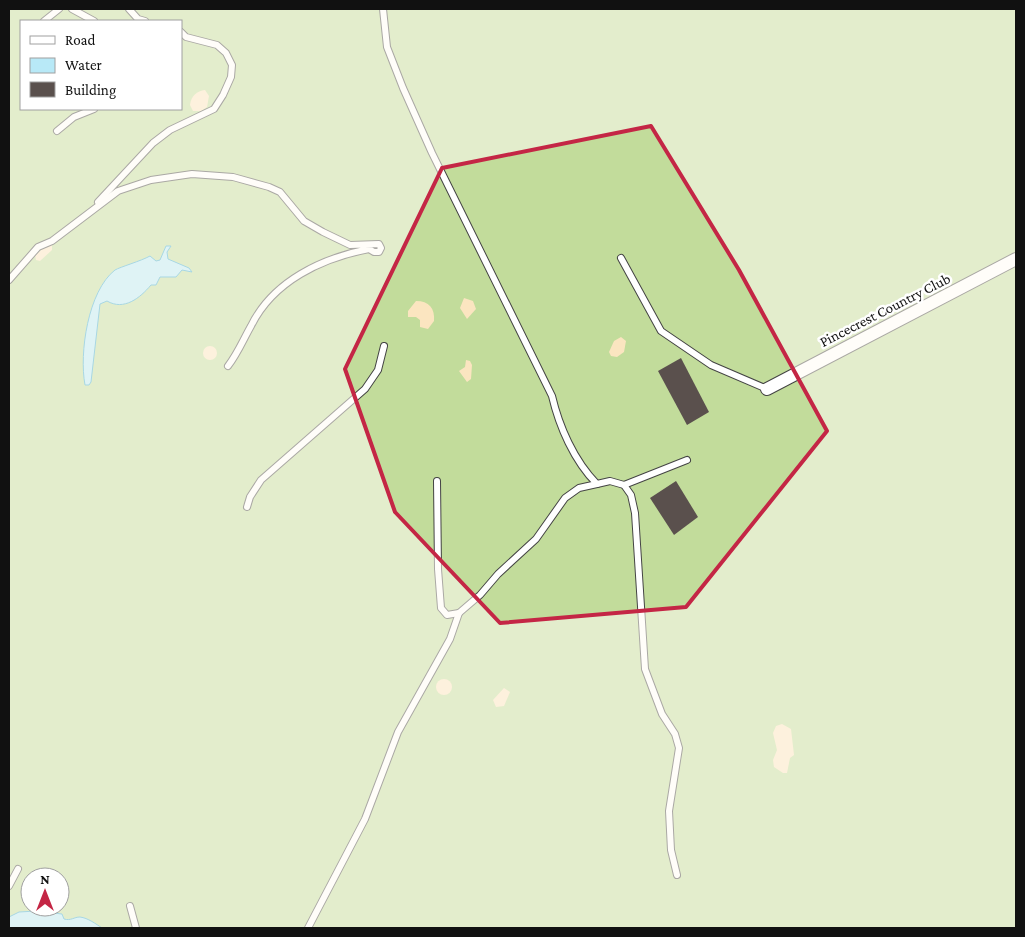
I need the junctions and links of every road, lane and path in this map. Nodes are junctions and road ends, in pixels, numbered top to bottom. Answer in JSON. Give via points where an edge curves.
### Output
{"nodes":[{"id":1,"x":59,"y":9,"type":"edge"},
{"id":2,"x":72,"y":9,"type":"edge"},
{"id":3,"x":129,"y":9,"type":"edge"},
{"id":4,"x":383,"y":9,"type":"edge"},
{"id":5,"x":45,"y":20,"type":"edge"},
{"id":6,"x":92,"y":20,"type":"edge"},
{"id":7,"x":140,"y":20,"type":"edge"},
{"id":8,"x":182,"y":33,"type":"edge"},
{"id":9,"x":92,"y":110,"type":"edge"},
{"id":10,"x":57,"y":131,"type":"dead end"},
{"id":11,"x":91,"y":210,"type":"junction"},
{"id":12,"x":621,"y":258,"type":"dead end"},
{"id":13,"x":1016,"y":259,"type":"edge"},
{"id":14,"x":9,"y":280,"type":"edge"},
{"id":15,"x":384,"y":346,"type":"dead end"},
{"id":16,"x":228,"y":366,"type":"dead end"},
{"id":17,"x":767,"y":389,"type":"joint"},
{"id":18,"x":687,"y":460,"type":"dead end"},
{"id":19,"x":437,"y":481,"type":"dead end"},
{"id":20,"x":597,"y":484,"type":"junction"},
{"id":21,"x":624,"y":485,"type":"junction"},
{"id":22,"x":247,"y":507,"type":"dead end"},
{"id":23,"x":459,"y":613,"type":"junction"},
{"id":24,"x":18,"y":869,"type":"dead end"},
{"id":25,"x":677,"y":875,"type":"dead end"},
{"id":26,"x":9,"y":886,"type":"edge"},
{"id":27,"x":130,"y":906,"type":"dead end"},
{"id":28,"x":136,"y":928,"type":"edge"},
{"id":29,"x":308,"y":928,"type":"edge"}],
"edges":[{"from":1,"to":5,"type":"lane"},
{"from":2,"to":6,"type":"lane"},
{"from":3,"to":7,"type":"lane"},
{"from":4,"to":20,"type":"lane","via":[[387,47],[432,153],[552,396],[558,422],[588,476]]},
{"from":8,"to":11,"type":"lane","via":[[217,45],[226,53],[232,65],[223,95],[214,109],[170,130],[153,143]]},
{"from":9,"to":10,"type":"lane","via":[[74,117]]},
{"from":11,"to":14,"type":"lane","via":[[38,247]]},
{"from":11,"to":16,"type":"lane","via":[[118,191],[138,183],[192,174],[216,175],[280,192],[304,221],[350,245],[379,244],[379,252],[369,249],[346,255],[322,263],[286,282],[262,308]]},
{"from":12,"to":17,"type":"lane","via":[[662,331],[711,365]]},
{"from":13,"to":17,"type":"street","name":"Pincecrest Country Club"},
{"from":15,"to":22,"type":"lane","via":[[378,370],[365,389],[261,480]]},
{"from":18,"to":21,"type":"lane"},
{"from":19,"to":23,"type":"lane","via":[[441,608],[447,615]]},
{"from":20,"to":21,"type":"lane","via":[[610,481]]},
{"from":20,"to":23,"type":"lane","via":[[579,488],[565,498],[536,540]]},
{"from":21,"to":25,"type":"lane","via":[[631,495],[639,541],[645,669],[679,748],[668,811]]},
{"from":23,"to":29,"type":"lane","via":[[450,639],[398,732],[365,819]]},
{"from":24,"to":26,"type":"lane"},
{"from":27,"to":28,"type":"lane"}]}
